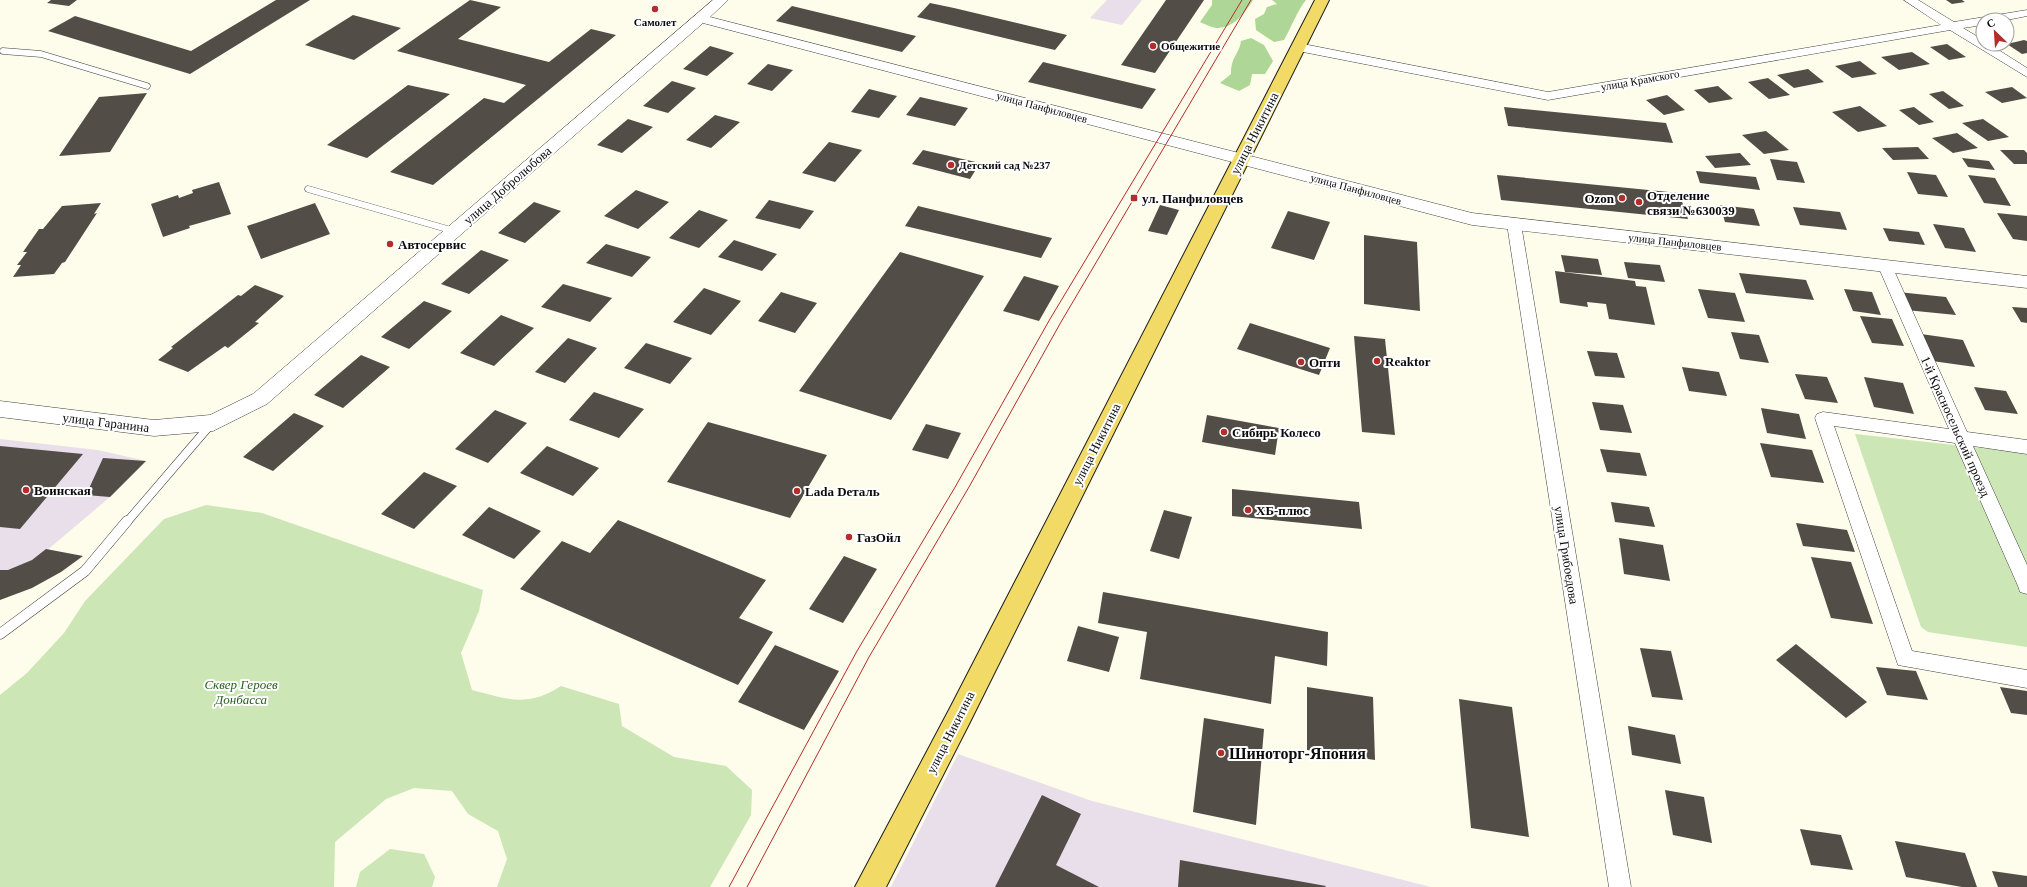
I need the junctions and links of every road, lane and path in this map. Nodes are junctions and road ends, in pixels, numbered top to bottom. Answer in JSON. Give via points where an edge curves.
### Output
{"nodes":[{"id":1,"x":721,"y":0,"type":"edge"},
{"id":2,"x":1322,"y":0,"type":"edge"},
{"id":3,"x":1910,"y":0,"type":"edge"},
{"id":4,"x":2027,"y":13,"type":"edge"},
{"id":5,"x":2015,"y":15,"type":"edge"},
{"id":6,"x":699,"y":18,"type":"junction"},
{"id":7,"x":1975,"y":22,"type":"edge"},
{"id":8,"x":1951,"y":27,"type":"junction"},
{"id":9,"x":1298,"y":47,"type":"junction"},
{"id":10,"x":3,"y":51,"type":"dead end"},
{"id":11,"x":2027,"y":74,"type":"edge"},
{"id":12,"x":147,"y":86,"type":"dead end"},
{"id":13,"x":1241,"y":159,"type":"junction"},
{"id":14,"x":308,"y":189,"type":"dead end"},
{"id":15,"x":1514,"y":224,"type":"junction"},
{"id":16,"x":454,"y":231,"type":"junction"},
{"id":17,"x":1884,"y":266,"type":"junction"},
{"id":18,"x":2027,"y":282,"type":"edge"},
{"id":19,"x":0,"y":409,"type":"edge"},
{"id":20,"x":213,"y":423,"type":"junction"},
{"id":21,"x":1961,"y":437,"type":"junction"},
{"id":22,"x":2027,"y":447,"type":"edge"},
{"id":23,"x":2027,"y":586,"type":"edge"},
{"id":24,"x":0,"y":634,"type":"edge"},
{"id":25,"x":2027,"y":679,"type":"edge"},
{"id":26,"x":870,"y":887,"type":"edge"},
{"id":27,"x":1620,"y":887,"type":"edge"}],
"edges":[{"from":1,"to":6,"type":"street","name":"улица Добролюбова"},
{"from":2,"to":9,"type":"main road","name":"улица Никитина"},
{"from":3,"to":8,"type":"street"},
{"from":4,"to":5,"type":"street"},
{"from":6,"to":13,"type":"street","name":"улица Панфиловцев"},
{"from":6,"to":16,"type":"street","name":"улица Добролюбова"},
{"from":7,"to":8,"type":"street","name":"улица Крамского"},
{"from":8,"to":9,"type":"street","name":"улица Крамского","via":[[1548,96]]},
{"from":8,"to":11,"type":"street"},
{"from":9,"to":13,"type":"main road","name":"улица Никитина"},
{"from":10,"to":12,"type":"lane","via":[[41,54]]},
{"from":13,"to":15,"type":"street","name":"улица Панфиловцев","via":[[1472,219]]},
{"from":13,"to":26,"type":"main road","name":"улица Никитина","via":[[960,715]]},
{"from":14,"to":16,"type":"lane"},
{"from":15,"to":17,"type":"street","name":"улица Панфиловцев"},
{"from":15,"to":27,"type":"street","name":"улица Грибоедова"},
{"from":16,"to":20,"type":"street","name":"улица Добролюбова","via":[[260,399]]},
{"from":17,"to":18,"type":"street","name":"улица Панфиловцев"},
{"from":17,"to":21,"type":"street","name":"1-й Красносельский проезд"},
{"from":19,"to":20,"type":"street","name":"улица Гаранина","via":[[154,428]]},
{"from":20,"to":24,"type":"lane","via":[[85,571]]},
{"from":21,"to":22,"type":"street"},
{"from":21,"to":23,"type":"street","name":"1-й Красносельский проезд"},
{"from":21,"to":25,"type":"street","via":[[1823,418],[1904,659]]}]}
